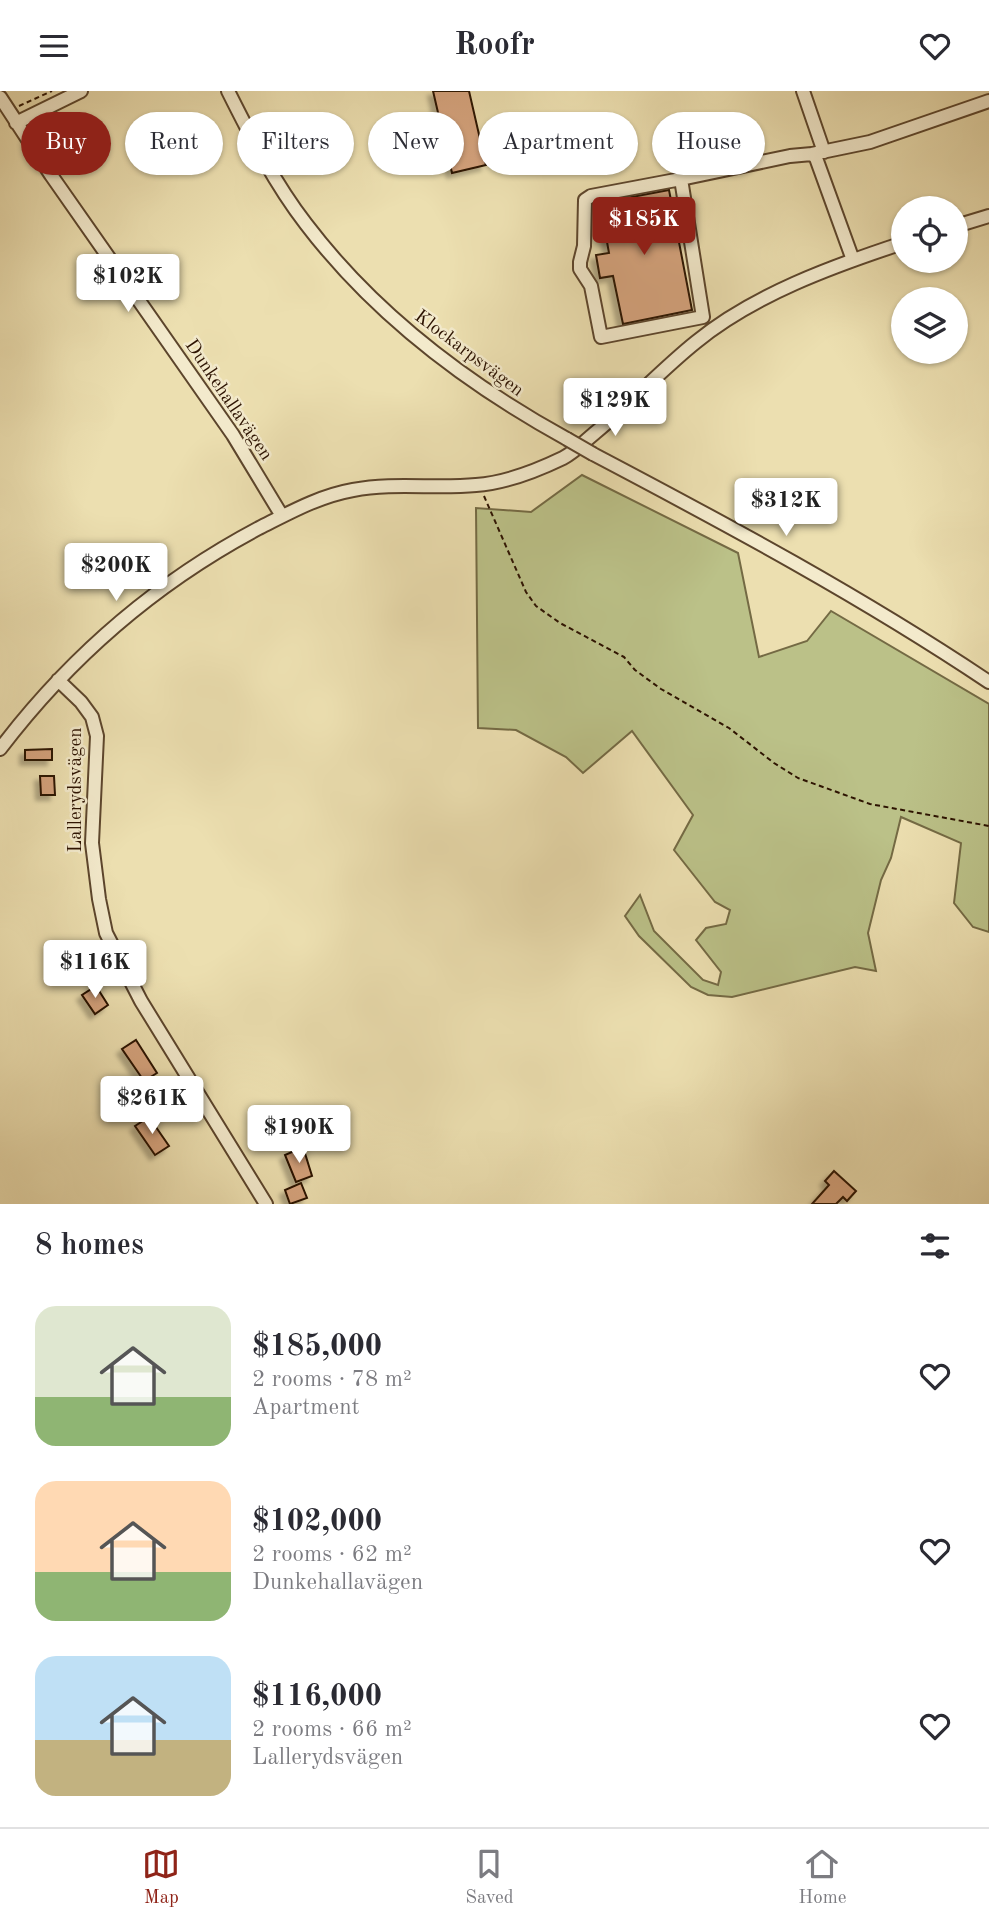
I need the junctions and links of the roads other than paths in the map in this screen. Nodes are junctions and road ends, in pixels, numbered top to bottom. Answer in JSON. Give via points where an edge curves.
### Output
{"nodes":[{"id":1,"x":82,"y":91,"type":"edge"},
{"id":2,"x":228,"y":91,"type":"edge"},
{"id":3,"x":803,"y":91,"type":"edge"},
{"id":4,"x":0,"y":97,"type":"edge"},
{"id":5,"x":989,"y":101,"type":"edge"},
{"id":6,"x":16,"y":123,"type":"junction"},
{"id":7,"x":818,"y":153,"type":"junction"},
{"id":8,"x":681,"y":179,"type":"junction"},
{"id":9,"x":989,"y":216,"type":"edge"},
{"id":10,"x":968,"y":222,"type":"edge"},
{"id":11,"x":891,"y":247,"type":"edge"},
{"id":12,"x":853,"y":260,"type":"junction"},
{"id":13,"x":282,"y":516,"type":"junction"},
{"id":14,"x":58,"y":680,"type":"junction"},
{"id":15,"x":989,"y":682,"type":"edge"},
{"id":16,"x":0,"y":749,"type":"edge"},
{"id":17,"x":267,"y":1204,"type":"edge"}],
"edges":[{"from":1,"to":6,"type":"street"},
{"from":2,"to":15,"type":"street","name":"Klockarpsvägen","bridge":true,"via":[[306,224],[390,316],[456,371],[593,454],[870,605]]},
{"from":3,"to":7,"type":"street"},
{"from":4,"to":6,"type":"street","name":"Dunkehallavägen"},
{"from":5,"to":7,"type":"street","via":[[870,142]]},
{"from":6,"to":13,"type":"street","name":"Dunkehallavägen","via":[[233,435]]},
{"from":7,"to":8,"type":"street"},
{"from":7,"to":12,"type":"street"},
{"from":8,"to":8,"type":"street","via":[[591,196],[585,201],[580,269],[591,286],[601,337],[703,317]]},
{"from":9,"to":10,"type":"street"},
{"from":11,"to":12,"type":"street"},
{"from":12,"to":13,"type":"street","via":[[729,318],[696,341],[566,457],[480,485],[353,490]]},
{"from":13,"to":14,"type":"street","via":[[226,545],[168,584]]},
{"from":14,"to":16,"type":"street"},
{"from":14,"to":17,"type":"street","name":"Lallerydsvägen","via":[[92,717],[97,736],[92,843],[106,933],[141,1001]]}]}
